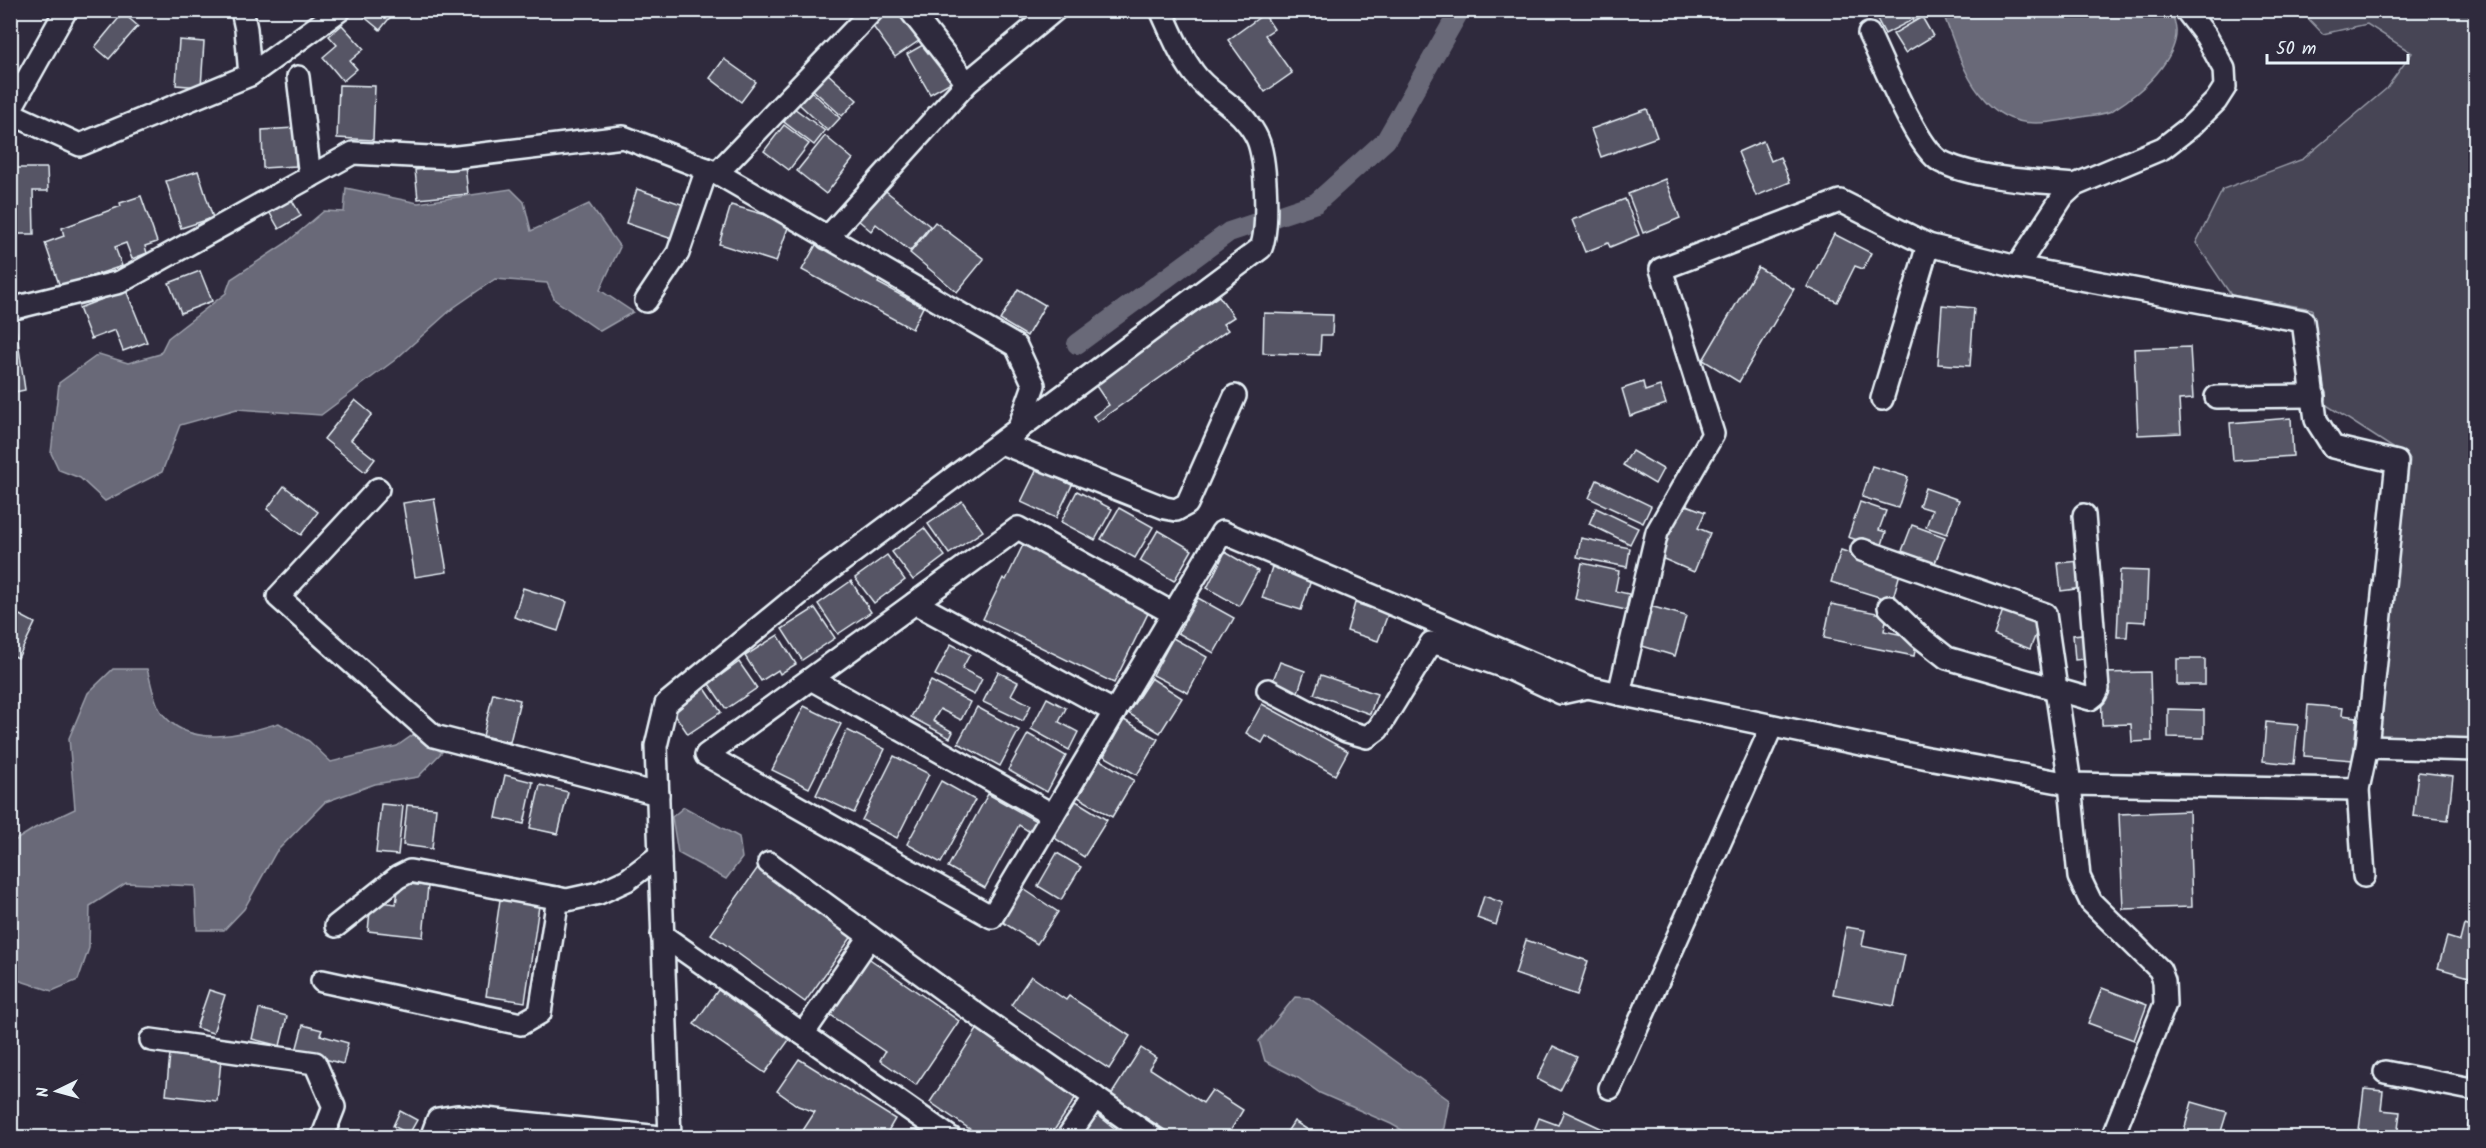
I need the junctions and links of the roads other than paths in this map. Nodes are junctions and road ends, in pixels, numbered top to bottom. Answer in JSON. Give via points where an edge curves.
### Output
{"nodes":[{"id":1,"x":66,"y":10,"type":"edge"},
{"id":2,"x":242,"y":10,"type":"edge"},
{"id":3,"x":340,"y":10,"type":"edge"},
{"id":4,"x":873,"y":10,"type":"edge"},
{"id":5,"x":910,"y":10,"type":"edge"},
{"id":6,"x":1055,"y":10,"type":"edge"},
{"id":7,"x":1161,"y":10,"type":"edge"},
{"id":8,"x":2186,"y":10,"type":"edge"},
{"id":9,"x":1869,"y":34,"type":"dead end"},
{"id":10,"x":250,"y":75,"type":"junction"},
{"id":11,"x":298,"y":77,"type":"dead end"},
{"id":12,"x":968,"y":83,"type":"junction"},
{"id":13,"x":10,"y":111,"type":"edge"},
{"id":14,"x":712,"y":171,"type":"junction"},
{"id":15,"x":310,"y":177,"type":"junction"},
{"id":16,"x":2075,"y":185,"type":"junction"},
{"id":17,"x":827,"y":238,"type":"junction"},
{"id":18,"x":1928,"y":245,"type":"junction"},
{"id":19,"x":2017,"y":267,"type":"junction"},
{"id":20,"x":646,"y":301,"type":"dead end"},
{"id":21,"x":10,"y":309,"type":"edge"},
{"id":22,"x":1234,"y":396,"type":"dead end"},
{"id":23,"x":2314,"y":396,"type":"junction"},
{"id":24,"x":2216,"y":397,"type":"dead end"},
{"id":25,"x":1882,"y":399,"type":"dead end"},
{"id":26,"x":1018,"y":430,"type":"junction"},
{"id":27,"x":1001,"y":443,"type":"junction"},
{"id":28,"x":378,"y":489,"type":"dead end"},
{"id":29,"x":2084,"y":515,"type":"dead end"},
{"id":30,"x":1862,"y":550,"type":"dead end"},
{"id":31,"x":915,"y":603,"type":"junction"},
{"id":32,"x":1889,"y":608,"type":"dead end"},
{"id":33,"x":1174,"y":614,"type":"junction"},
{"id":34,"x":811,"y":679,"type":"junction"},
{"id":35,"x":1588,"y":687,"type":"junction"},
{"id":36,"x":1268,"y":690,"type":"dead end"},
{"id":37,"x":2057,"y":691,"type":"junction"},
{"id":38,"x":1619,"y":694,"type":"junction"},
{"id":39,"x":1115,"y":712,"type":"junction"},
{"id":40,"x":1772,"y":726,"type":"junction"},
{"id":41,"x":2367,"y":747,"type":"junction"},
{"id":42,"x":2475,"y":750,"type":"edge"},
{"id":43,"x":2070,"y":784,"type":"junction"},
{"id":44,"x":2358,"y":789,"type":"junction"},
{"id":45,"x":658,"y":794,"type":"junction"},
{"id":46,"x":1053,"y":815,"type":"junction"},
{"id":47,"x":660,"y":855,"type":"junction"},
{"id":48,"x":769,"y":863,"type":"dead end"},
{"id":49,"x":2364,"y":876,"type":"dead end"},
{"id":50,"x":558,"y":898,"type":"junction"},
{"id":51,"x":336,"y":926,"type":"dead end"},
{"id":52,"x":662,"y":935,"type":"junction"},
{"id":53,"x":870,"y":937,"type":"junction"},
{"id":54,"x":322,"y":981,"type":"dead end"},
{"id":55,"x":803,"y":1034,"type":"junction"},
{"id":56,"x":151,"y":1040,"type":"dead end"},
{"id":57,"x":2385,"y":1072,"type":"dead end"},
{"id":58,"x":1610,"y":1088,"type":"dead end"},
{"id":59,"x":2475,"y":1090,"type":"edge"},
{"id":60,"x":1095,"y":1096,"type":"junction"},
{"id":61,"x":322,"y":1137,"type":"edge"},
{"id":62,"x":431,"y":1137,"type":"edge"},
{"id":63,"x":670,"y":1137,"type":"edge"},
{"id":64,"x":951,"y":1137,"type":"edge"},
{"id":65,"x":1067,"y":1137,"type":"edge"},
{"id":66,"x":1153,"y":1137,"type":"edge"},
{"id":67,"x":2112,"y":1137,"type":"edge"}],
"edges":[{"from":1,"to":13,"type":"street"},
{"from":2,"to":10,"type":"street"},
{"from":3,"to":10,"type":"street"},
{"from":4,"to":14,"type":"street"},
{"from":5,"to":12,"type":"street"},
{"from":6,"to":12,"type":"street"},
{"from":7,"to":26,"type":"street","via":[[1194,74],[1235,109],[1259,142],[1265,183],[1265,234],[1261,248]]},
{"from":8,"to":16,"type":"street","via":[[2220,61],[2225,87],[2190,127],[2163,148]]},
{"from":9,"to":16,"type":"street","via":[[1921,142],[1939,160],[1975,173]]},
{"from":10,"to":13,"type":"street","via":[[80,145]]},
{"from":11,"to":15,"type":"street"},
{"from":12,"to":17,"type":"street"},
{"from":14,"to":15,"type":"street","via":[[623,137],[449,158],[353,153]]},
{"from":14,"to":17,"type":"street"},
{"from":14,"to":20,"type":"street","via":[[678,253]]},
{"from":15,"to":21,"type":"street","via":[[120,282]]},
{"from":16,"to":19,"type":"street","via":[[2063,195]]},
{"from":17,"to":26,"type":"street","via":[[1016,346],[1034,385]]},
{"from":18,"to":19,"type":"street"},
{"from":18,"to":25,"type":"street"},
{"from":18,"to":38,"type":"street","via":[[1840,201],[1661,269],[1713,435],[1656,532]]},
{"from":19,"to":23,"type":"street","via":[[2302,321]]},
{"from":22,"to":27,"type":"street","via":[[1187,504],[1176,510]]},
{"from":23,"to":24,"type":"street"},
{"from":23,"to":41,"type":"street","via":[[2316,420],[2333,447],[2397,462]]},
{"from":26,"to":27,"type":"street"},
{"from":27,"to":45,"type":"street","via":[[824,574],[666,704],[656,746]]},
{"from":28,"to":45,"type":"street","via":[[278,597],[434,736]]},
{"from":29,"to":37,"type":"street","via":[[2098,689],[2090,699]]},
{"from":30,"to":37,"type":"street","via":[[2045,614]]},
{"from":31,"to":33,"type":"street","via":[[1018,528]]},
{"from":31,"to":34,"type":"street"},
{"from":31,"to":39,"type":"street"},
{"from":32,"to":37,"type":"street","via":[[1947,658]]},
{"from":33,"to":35,"type":"street","via":[[1222,532]]},
{"from":33,"to":39,"type":"street"},
{"from":34,"to":46,"type":"street"},
{"from":34,"to":46,"type":"street","via":[[706,755],[992,917]]},
{"from":35,"to":36,"type":"street","via":[[1561,693],[1510,669],[1431,643],[1378,729],[1367,737],[1346,731]]},
{"from":35,"to":38,"type":"street"},
{"from":37,"to":43,"type":"street"},
{"from":38,"to":40,"type":"street"},
{"from":39,"to":46,"type":"street"},
{"from":40,"to":43,"type":"street"},
{"from":40,"to":58,"type":"street"},
{"from":41,"to":42,"type":"street"},
{"from":41,"to":44,"type":"street"},
{"from":43,"to":44,"type":"street"},
{"from":43,"to":67,"type":"street","via":[[2079,877],[2091,902],[2160,970],[2164,981],[2165,1004]]},
{"from":44,"to":49,"type":"street"},
{"from":45,"to":47,"type":"street"},
{"from":47,"to":50,"type":"street","via":[[627,880],[599,893],[567,900]]},
{"from":47,"to":52,"type":"street"},
{"from":48,"to":53,"type":"street"},
{"from":50,"to":51,"type":"street","via":[[410,871]]},
{"from":50,"to":54,"type":"street","via":[[540,1013],[521,1024]]},
{"from":52,"to":55,"type":"street"},
{"from":52,"to":63,"type":"street"},
{"from":53,"to":55,"type":"street"},
{"from":53,"to":60,"type":"street"},
{"from":55,"to":64,"type":"street"},
{"from":56,"to":61,"type":"street","via":[[315,1063],[334,1107]]},
{"from":57,"to":59,"type":"street"},
{"from":60,"to":65,"type":"street"},
{"from":60,"to":66,"type":"street"},
{"from":62,"to":63,"type":"street","via":[[438,1119],[457,1116]]}]}
